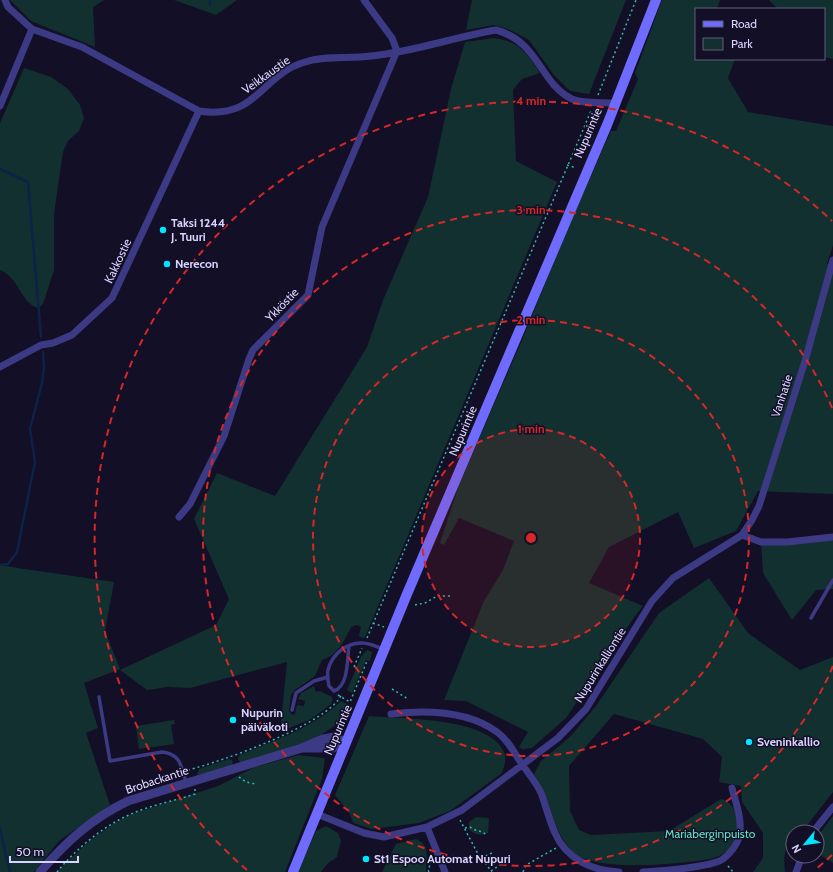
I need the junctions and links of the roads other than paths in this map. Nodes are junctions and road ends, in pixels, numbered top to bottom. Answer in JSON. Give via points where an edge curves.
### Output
{"nodes":[{"id":1,"x":4,"y":0,"type":"edge"},
{"id":2,"x":364,"y":0,"type":"edge"},
{"id":3,"x":656,"y":0,"type":"edge"},
{"id":4,"x":32,"y":29,"type":"junction"},
{"id":5,"x":397,"y":51,"type":"junction"},
{"id":6,"x":614,"y":103,"type":"junction"},
{"id":7,"x":0,"y":106,"type":"edge"},
{"id":8,"x":199,"y":111,"type":"junction"},
{"id":9,"x":833,"y":260,"type":"edge"},
{"id":10,"x":0,"y":367,"type":"edge"},
{"id":11,"x":178,"y":517,"type":"dead end"},
{"id":12,"x":742,"y":535,"type":"junction"},
{"id":13,"x":833,"y":537,"type":"edge"},
{"id":14,"x":833,"y":580,"type":"edge"},
{"id":15,"x":811,"y":618,"type":"dead end"},
{"id":16,"x":349,"y":646,"type":"junction"},
{"id":17,"x":385,"y":650,"type":"junction"},
{"id":18,"x":328,"y":677,"type":"junction"},
{"id":19,"x":99,"y":698,"type":"dead end"},
{"id":20,"x":292,"y":710,"type":"dead end"},
{"id":21,"x":391,"y":714,"type":"dead end"},
{"id":22,"x":346,"y":744,"type":"junction"},
{"id":23,"x":522,"y":764,"type":"junction"},
{"id":24,"x":190,"y":782,"type":"junction"},
{"id":25,"x":732,"y":788,"type":"dead end"},
{"id":26,"x":833,"y":807,"type":"edge"},
{"id":27,"x":317,"y":814,"type":"junction"},
{"id":28,"x":819,"y":824,"type":"edge"},
{"id":29,"x":427,"y":828,"type":"junction"},
{"id":30,"x":442,"y":871,"type":"edge"},
{"id":31,"x":40,"y":872,"type":"edge"},
{"id":32,"x":293,"y":872,"type":"edge"},
{"id":33,"x":619,"y":872,"type":"edge"},
{"id":34,"x":644,"y":872,"type":"edge"}],
"edges":[{"from":1,"to":4,"type":"street","name":"Veikkaustie"},
{"from":2,"to":5,"type":"street","via":[[392,38]]},
{"from":3,"to":6,"type":"main road","name":"Nupurintie"},
{"from":4,"to":7,"type":"street"},
{"from":4,"to":8,"type":"street","name":"Veikkaustie","via":[[82,47]]},
{"from":5,"to":6,"type":"street","name":"Veikkaustie","via":[[496,30],[505,33],[532,52],[559,90],[572,99]]},
{"from":5,"to":8,"type":"street","name":"Veikkaustie","via":[[371,56],[305,61],[292,67],[251,100],[231,111]]},
{"from":5,"to":11,"type":"street","name":"Ykköstie","via":[[322,227],[308,295],[253,350],[224,436],[190,504]]},
{"from":6,"to":17,"type":"main road","name":"Nupurintie"},
{"from":8,"to":10,"type":"street","name":"Kakkostie","via":[[112,298],[72,335],[61,341],[42,344]]},
{"from":9,"to":12,"type":"street","name":"Vanhatie","via":[[805,361],[759,506]]},
{"from":12,"to":13,"type":"street","via":[[761,542]]},
{"from":12,"to":23,"type":"street","name":"Nupurinkalliontie","via":[[684,571],[662,590],[652,601],[586,709],[558,738]]},
{"from":14,"to":15,"type":"lane"},
{"from":16,"to":17,"type":"lane","via":[[365,642]]},
{"from":16,"to":18,"type":"lane","via":[[342,648],[332,659]]},
{"from":16,"to":18,"type":"lane","via":[[345,676],[337,690],[331,689]]},
{"from":17,"to":22,"type":"main road","name":"Nupurintie"},
{"from":18,"to":20,"type":"lane","via":[[314,681],[296,693]]},
{"from":19,"to":24,"type":"lane","via":[[110,761],[162,752],[171,753],[177,758]]},
{"from":21,"to":23,"type":"street","via":[[435,713],[467,718],[497,732]]},
{"from":22,"to":24,"type":"street","name":"Brobackantie","via":[[335,737],[323,739],[302,748]]},
{"from":22,"to":27,"type":"main road","name":"Nupurintie"},
{"from":23,"to":29,"type":"street","name":"Nupurinkalliontie","via":[[462,810]]},
{"from":23,"to":33,"type":"street","via":[[539,788],[555,835],[562,844],[573,856],[587,865],[600,870]]},
{"from":24,"to":31,"type":"street","name":"Brobackantie","via":[[108,811],[69,841]]},
{"from":25,"to":34,"type":"street","via":[[740,820],[739,838],[722,860]]},
{"from":26,"to":28,"type":"street"},
{"from":27,"to":29,"type":"street","name":"Nupurinkalliontie","via":[[374,836],[384,837]]},
{"from":27,"to":32,"type":"main road","name":"Nupurintie"},
{"from":29,"to":30,"type":"street"}]}
